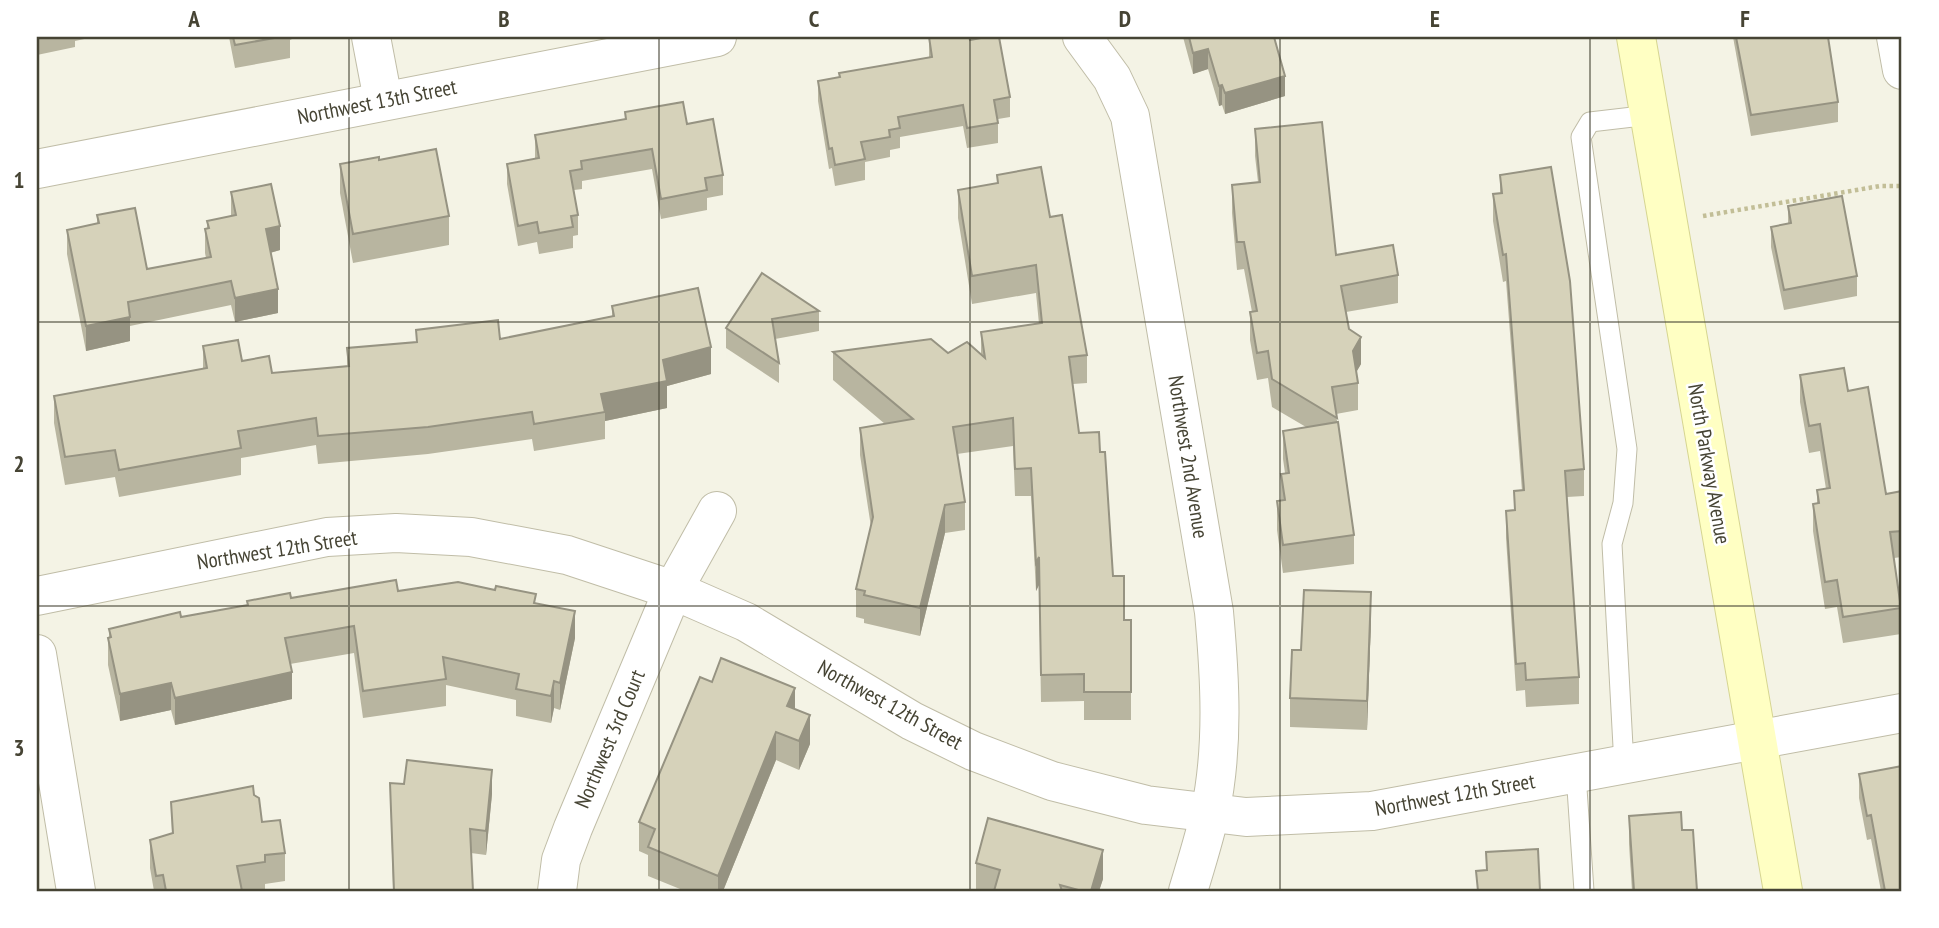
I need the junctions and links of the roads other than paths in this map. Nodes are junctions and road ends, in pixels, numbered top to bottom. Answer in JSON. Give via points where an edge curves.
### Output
{"nodes":[{"id":1,"x":371,"y":37,"type":"edge"},
{"id":2,"x":717,"y":37,"type":"edge"},
{"id":3,"x":1082,"y":37,"type":"edge"},
{"id":4,"x":1636,"y":37,"type":"edge"},
{"id":5,"x":1896,"y":37,"type":"edge"},
{"id":6,"x":1902,"y":70,"type":"edge"},
{"id":7,"x":383,"y":100,"type":"junction"},
{"id":8,"x":1650,"y":115,"type":"junction"},
{"id":9,"x":37,"y":169,"type":"edge"},
{"id":10,"x":717,"y":511,"type":"dead end"},
{"id":11,"x":673,"y":590,"type":"junction"},
{"id":12,"x":37,"y":596,"type":"edge"},
{"id":13,"x":37,"y":654,"type":"edge"},
{"id":14,"x":1902,"y":713,"type":"edge"},
{"id":15,"x":1757,"y":740,"type":"junction"},
{"id":16,"x":1624,"y":765,"type":"junction"},
{"id":17,"x":1576,"y":774,"type":"junction"},
{"id":18,"x":1210,"y":813,"type":"junction"},
{"id":19,"x":76,"y":891,"type":"edge"},
{"id":20,"x":557,"y":891,"type":"edge"},
{"id":21,"x":1188,"y":891,"type":"edge"},
{"id":22,"x":1584,"y":891,"type":"edge"},
{"id":23,"x":1783,"y":891,"type":"edge"}],
"edges":[{"from":1,"to":7,"type":"street"},
{"from":2,"to":7,"type":"street","name":"Northwest 13th Street"},
{"from":3,"to":18,"type":"street","name":"Northwest 2nd Avenue","via":[[1112,78],[1130,116],[1214,612],[1219,709]]},
{"from":4,"to":8,"type":"street","name":"North Parkway Avenue"},
{"from":5,"to":6,"type":"street"},
{"from":7,"to":9,"type":"street","name":"Northwest 13th Street"},
{"from":8,"to":15,"type":"street","name":"North Parkway Avenue"},
{"from":8,"to":16,"type":"lane","via":[[1590,122],[1581,137],[1627,449],[1623,503],[1612,544]]},
{"from":10,"to":11,"type":"street","name":"Northwest 3rd Court"},
{"from":11,"to":12,"type":"street","name":"Northwest 12th Street","via":[[567,555],[471,537],[396,533],[327,537]]},
{"from":11,"to":18,"type":"street","name":"Northwest 12th Street","via":[[746,622],[912,721],[973,751],[1146,806]]},
{"from":11,"to":20,"type":"street","name":"Northwest 3rd Court","via":[[573,828],[561,860]]},
{"from":13,"to":19,"type":"street"},
{"from":14,"to":15,"type":"street","name":"Northwest 12th Street"},
{"from":15,"to":16,"type":"street","name":"Northwest 12th Street"},
{"from":15,"to":23,"type":"street","name":"North Parkway Avenue"},
{"from":16,"to":17,"type":"street","name":"Northwest 12th Street"},
{"from":17,"to":18,"type":"street","name":"Northwest 12th Street","via":[[1372,811],[1246,817]]},
{"from":17,"to":22,"type":"lane"},
{"from":18,"to":21,"type":"street","name":"Northwest 2nd Avenue"}]}
